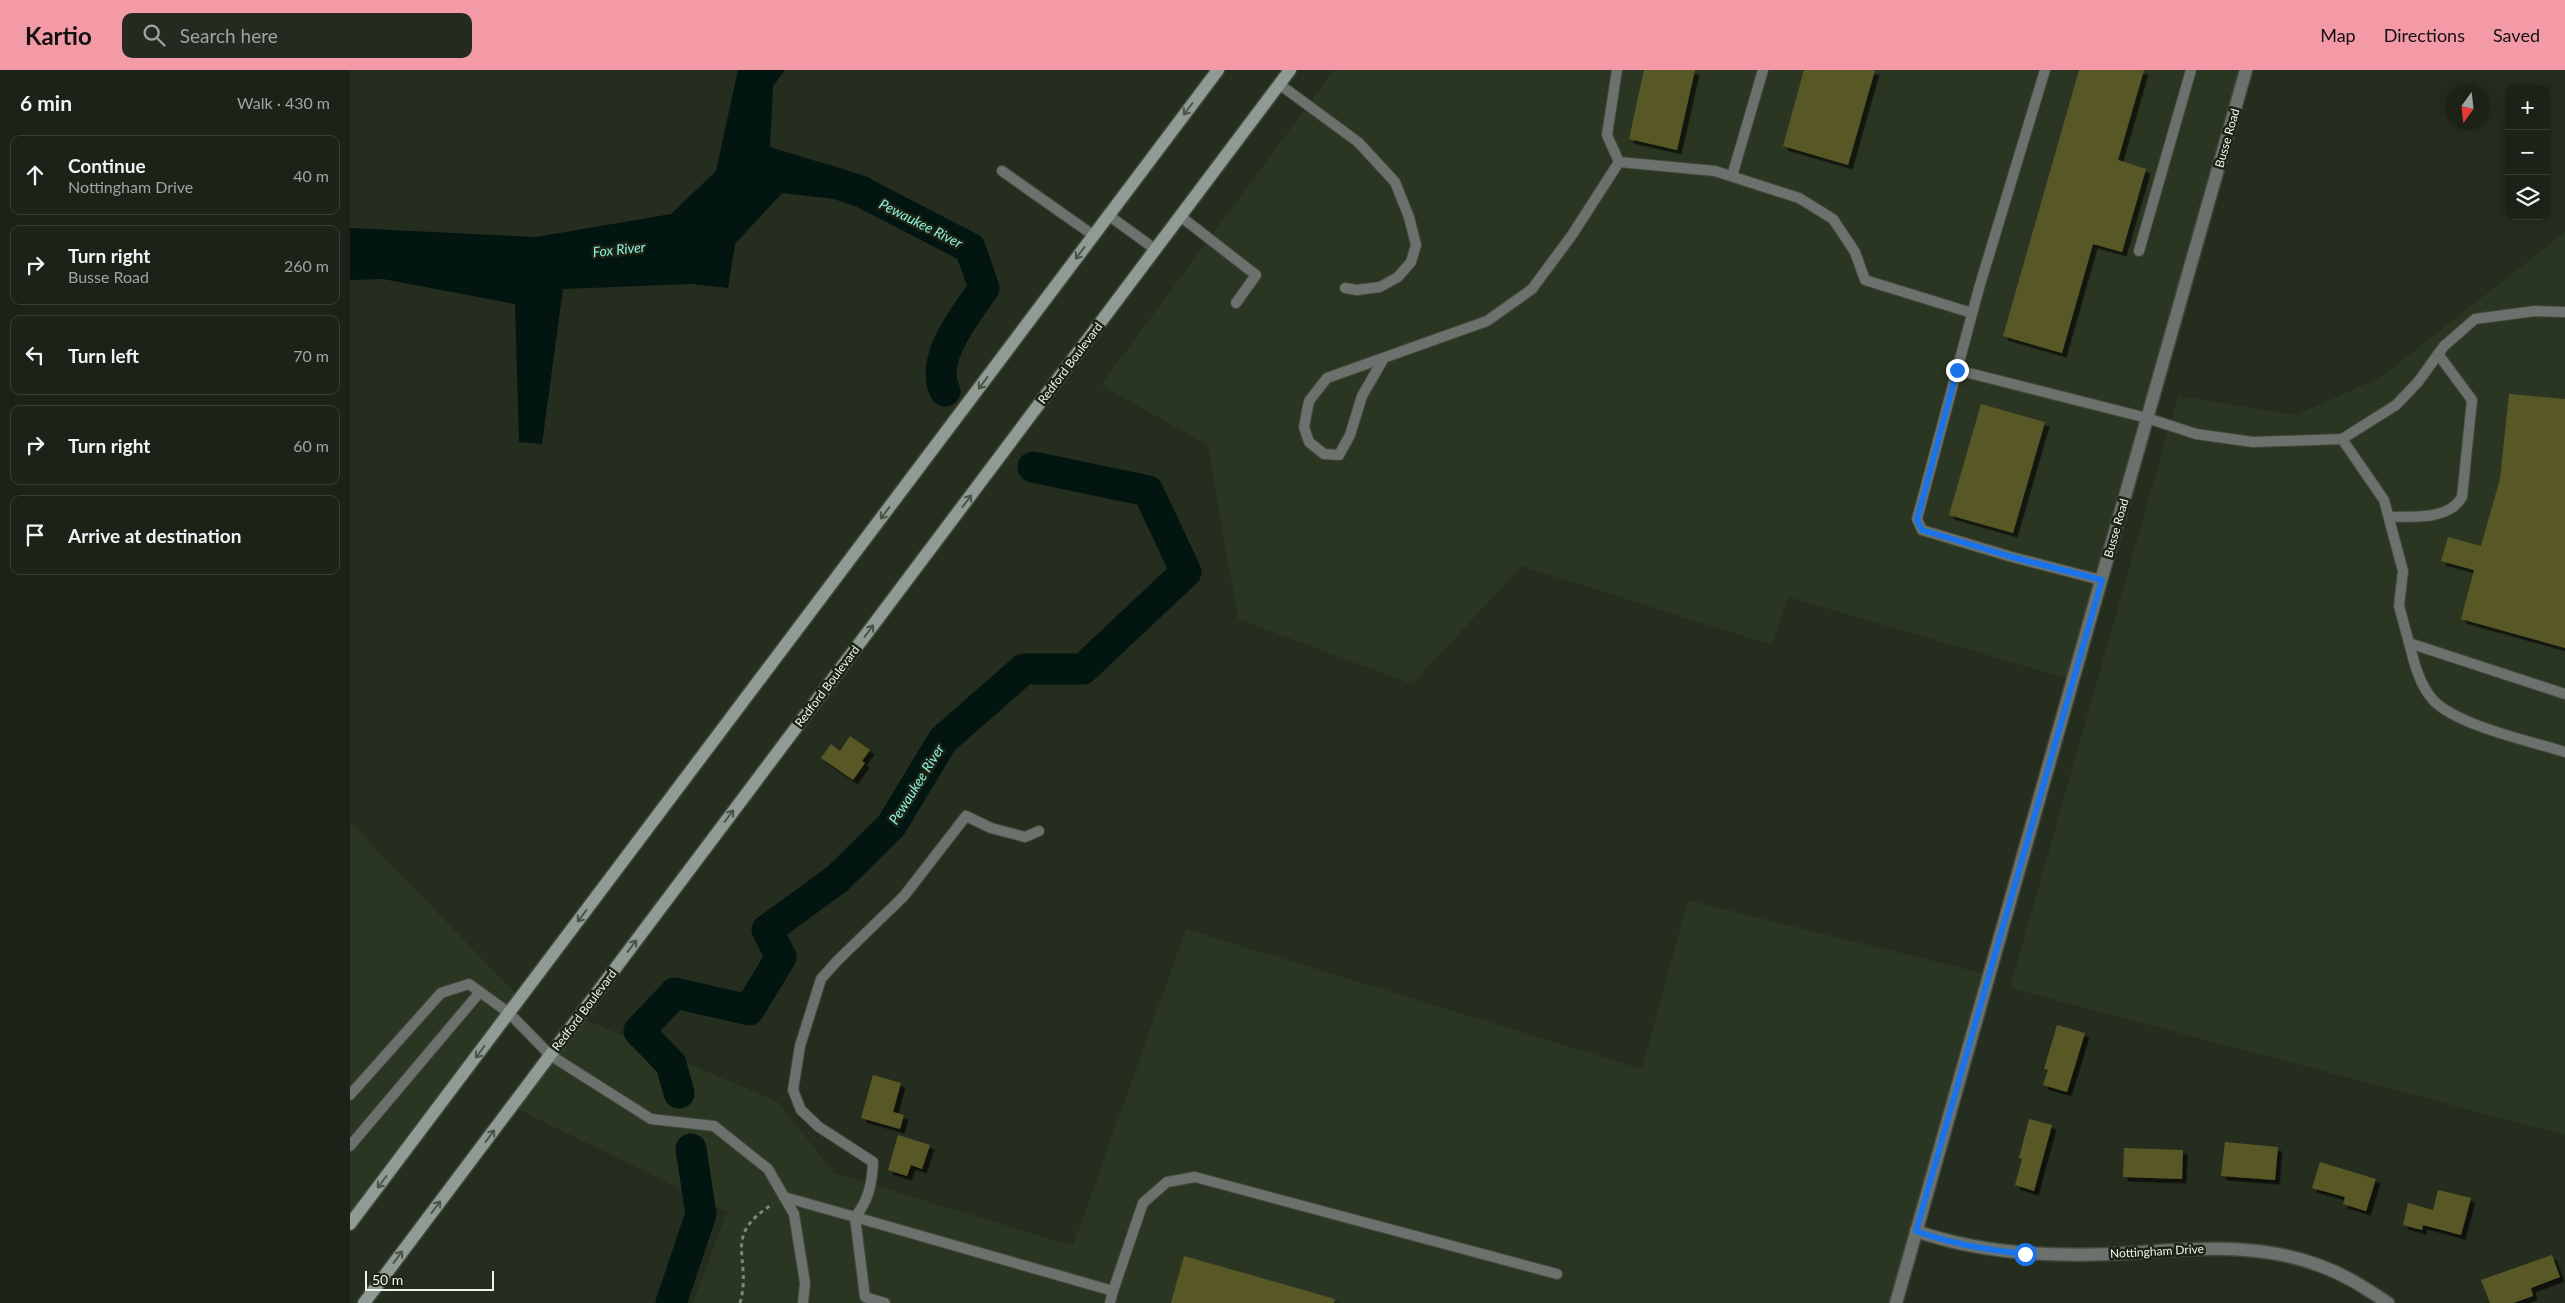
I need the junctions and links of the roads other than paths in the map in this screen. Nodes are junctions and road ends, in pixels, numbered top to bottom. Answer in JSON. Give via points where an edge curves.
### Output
{"nodes":[{"id":1,"x":1218,"y":70,"type":"edge"},
{"id":2,"x":1290,"y":70,"type":"edge"},
{"id":3,"x":1617,"y":70,"type":"edge"},
{"id":4,"x":1763,"y":70,"type":"edge"},
{"id":5,"x":2045,"y":70,"type":"edge"},
{"id":6,"x":2191,"y":70,"type":"edge"},
{"id":7,"x":2246,"y":70,"type":"edge"},
{"id":8,"x":1279,"y":84,"type":"junction"},
{"id":9,"x":1619,"y":162,"type":"junction"},
{"id":10,"x":1002,"y":171,"type":"dead end"},
{"id":11,"x":1732,"y":176,"type":"junction"},
{"id":12,"x":1108,"y":215,"type":"junction"},
{"id":13,"x":1180,"y":216,"type":"junction"},
{"id":14,"x":1093,"y":235,"type":"junction"},
{"id":15,"x":1155,"y":249,"type":"junction"},
{"id":16,"x":2139,"y":251,"type":"dead end"},
{"id":17,"x":1345,"y":288,"type":"dead end"},
{"id":18,"x":1236,"y":303,"type":"dead end"},
{"id":19,"x":2565,"y":312,"type":"edge"},
{"id":20,"x":1972,"y":313,"type":"junction"},
{"id":21,"x":2438,"y":354,"type":"junction"},
{"id":22,"x":1384,"y":358,"type":"junction"},
{"id":23,"x":1957,"y":370,"type":"junction"},
{"id":24,"x":2147,"y":418,"type":"junction"},
{"id":25,"x":2342,"y":439,"type":"junction"},
{"id":26,"x":2389,"y":517,"type":"junction"},
{"id":27,"x":2102,"y":580,"type":"junction"},
{"id":28,"x":2409,"y":643,"type":"junction"},
{"id":29,"x":2565,"y":694,"type":"edge"},
{"id":30,"x":2565,"y":752,"type":"edge"},
{"id":31,"x":1039,"y":831,"type":"dead end"},
{"id":32,"x":480,"y":992,"type":"junction"},
{"id":33,"x":509,"y":1013,"type":"junction"},
{"id":34,"x":550,"y":1055,"type":"junction"},
{"id":35,"x":350,"y":1095,"type":"edge"},
{"id":36,"x":350,"y":1146,"type":"edge"},
{"id":37,"x":784,"y":1197,"type":"junction"},
{"id":38,"x":855,"y":1217,"type":"junction"},
{"id":39,"x":350,"y":1224,"type":"edge"},
{"id":40,"x":1916,"y":1231,"type":"junction"},
{"id":41,"x":1557,"y":1274,"type":"dead end"},
{"id":42,"x":1113,"y":1291,"type":"junction"},
{"id":43,"x":864,"y":1300,"type":"edge"},
{"id":44,"x":364,"y":1303,"type":"edge"},
{"id":45,"x":803,"y":1303,"type":"edge"},
{"id":46,"x":885,"y":1303,"type":"edge"},
{"id":47,"x":1110,"y":1303,"type":"edge"},
{"id":48,"x":1896,"y":1303,"type":"edge"},
{"id":49,"x":2388,"y":1303,"type":"edge"}],
"edges":[{"from":1,"to":12,"type":"main road","one_way":true},
{"from":2,"to":8,"type":"main road","name":"Redford Boulevard"},
{"from":3,"to":9,"type":"lane","via":[[1607,135]]},
{"from":4,"to":11,"type":"lane"},
{"from":5,"to":20,"type":"lane"},
{"from":6,"to":16,"type":"lane"},
{"from":7,"to":24,"type":"street","name":"Busse Road"},
{"from":8,"to":13,"type":"main road","name":"Redford Boulevard"},
{"from":8,"to":17,"type":"lane","via":[[1358,142],[1395,182],[1409,217],[1416,245],[1411,262],[1398,277],[1380,286],[1357,290]]},
{"from":9,"to":11,"type":"lane","via":[[1715,171]]},
{"from":9,"to":22,"type":"lane","via":[[1532,289],[1487,321]]},
{"from":10,"to":14,"type":"lane"},
{"from":11,"to":20,"type":"lane","via":[[1799,198],[1833,219],[1855,252],[1865,280]]},
{"from":12,"to":14,"type":"main road"},
{"from":12,"to":15,"type":"lane"},
{"from":13,"to":15,"type":"main road","name":"Redford Boulevard"},
{"from":13,"to":18,"type":"lane","via":[[1256,276]]},
{"from":14,"to":33,"type":"main road","one_way":true},
{"from":34,"to":15,"type":"main road","name":"Redford Boulevard","one_way":true},
{"from":19,"to":21,"type":"lane","via":[[2535,311],[2475,319]]},
{"from":20,"to":23,"type":"lane"},
{"from":21,"to":25,"type":"lane","via":[[2396,405]]},
{"from":21,"to":26,"type":"lane","via":[[2472,400],[2462,497],[2457,505],[2445,512]]},
{"from":22,"to":22,"type":"lane","via":[[1327,378],[1309,401],[1304,427],[1309,442],[1324,454],[1338,455],[1350,435],[1362,396]]},
{"from":23,"to":24,"type":"lane"},
{"from":23,"to":27,"type":"lane","via":[[1917,520],[1922,530]]},
{"from":24,"to":25,"type":"lane","via":[[2196,434],[2245,441]]},
{"from":24,"to":27,"type":"street","name":"Busse Road"},
{"from":25,"to":26,"type":"lane","via":[[2384,500]]},
{"from":26,"to":28,"type":"lane","via":[[2403,571],[2399,606]]},
{"from":27,"to":40,"type":"street","name":"Busse Road"},
{"from":28,"to":29,"type":"lane"},
{"from":28,"to":30,"type":"lane","via":[[2418,674],[2434,700],[2479,726]]},
{"from":31,"to":38,"type":"lane","via":[[1025,837],[991,828],[966,816],[904,896],[821,979],[800,1046],[794,1090],[801,1110],[819,1127],[872,1162],[872,1180],[865,1205]]},
{"from":32,"to":33,"type":"lane"},
{"from":32,"to":35,"type":"lane","via":[[469,984],[441,994]]},
{"from":32,"to":36,"type":"lane"},
{"from":33,"to":34,"type":"lane"},
{"from":33,"to":39,"type":"main road","one_way":true},
{"from":34,"to":37,"type":"lane","via":[[651,1119],[714,1126],[768,1169]]},
{"from":44,"to":34,"type":"main road","name":"Redford Boulevard","one_way":true},
{"from":37,"to":38,"type":"lane"},
{"from":37,"to":45,"type":"lane","via":[[794,1214],[805,1283]]},
{"from":38,"to":42,"type":"lane"},
{"from":38,"to":43,"type":"lane"},
{"from":40,"to":48,"type":"street","name":"Busse Road"},
{"from":40,"to":49,"type":"street","name":"Nottingham Drive","via":[[1939,1239],[2025,1254],[2111,1254],[2227,1248],[2278,1254],[2318,1264],[2354,1280]]},
{"from":41,"to":42,"type":"lane","via":[[1195,1177],[1167,1182],[1143,1203]]},
{"from":42,"to":47,"type":"lane"},
{"from":43,"to":46,"type":"lane"}]}
